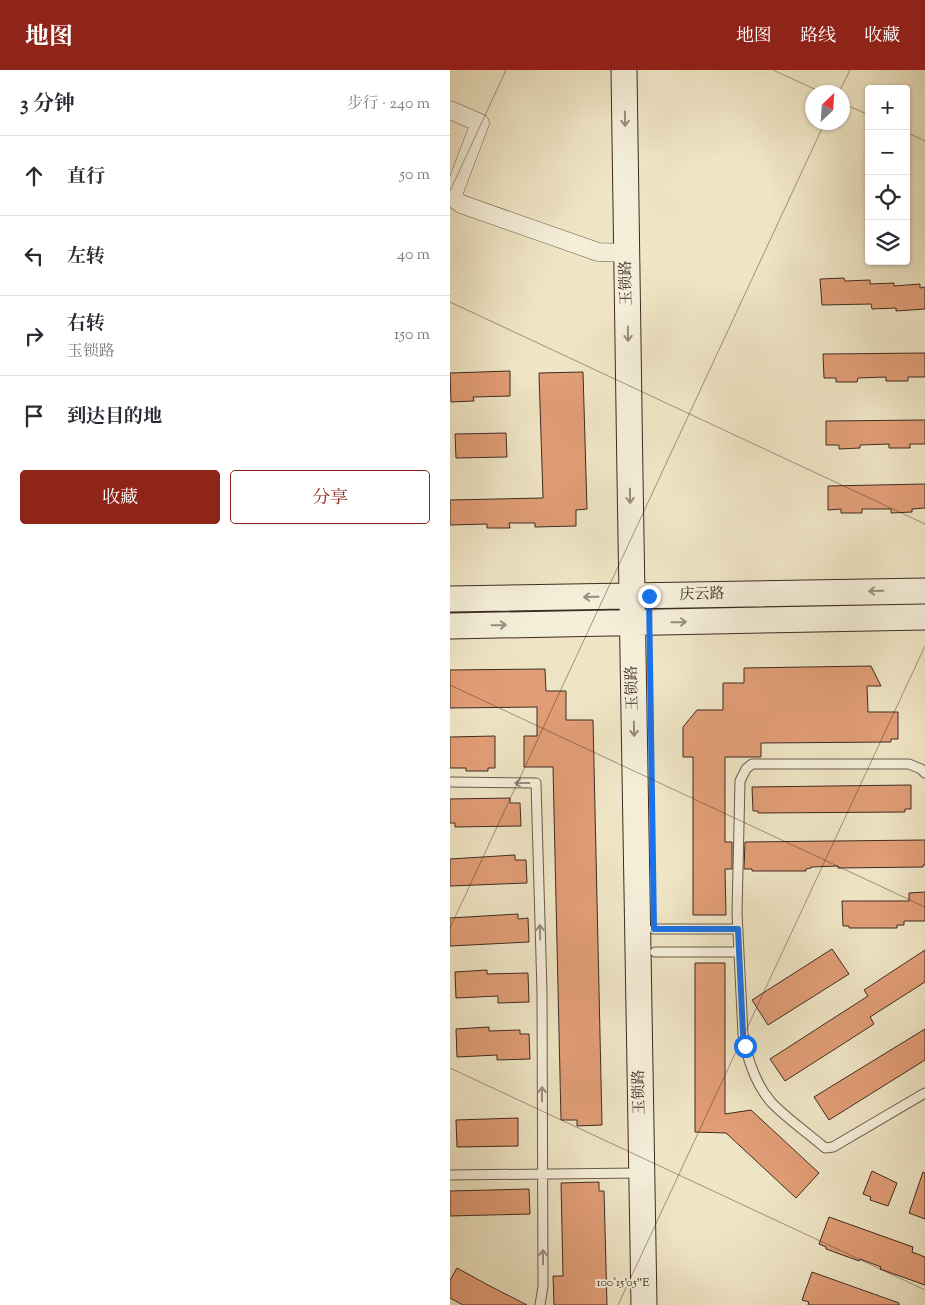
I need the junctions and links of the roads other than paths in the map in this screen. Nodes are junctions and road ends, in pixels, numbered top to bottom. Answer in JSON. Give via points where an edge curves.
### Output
{"nodes":[{"id":1,"x":624,"y":70,"type":"edge"},
{"id":2,"x":641,"y":70,"type":"edge"},
{"id":3,"x":450,"y":110,"type":"edge"},
{"id":4,"x":627,"y":253,"type":"junction"},
{"id":5,"x":925,"y":590,"type":"edge"},
{"id":6,"x":640,"y":596,"type":"junction"},
{"id":7,"x":450,"y":599,"type":"edge"},
{"id":8,"x":925,"y":618,"type":"edge"},
{"id":9,"x":641,"y":623,"type":"junction"},
{"id":10,"x":450,"y":626,"type":"edge"},
{"id":11,"x":925,"y":773,"type":"edge"},
{"id":12,"x":450,"y":782,"type":"edge"},
{"id":13,"x":738,"y":929,"type":"junction"},
{"id":14,"x":655,"y":941,"type":"junction"},
{"id":15,"x":739,"y":952,"type":"junction"},
{"id":16,"x":925,"y":1093,"type":"edge"},
{"id":17,"x":642,"y":1173,"type":"junction"},
{"id":18,"x":543,"y":1174,"type":"junction"},
{"id":19,"x":450,"y":1175,"type":"edge"},
{"id":20,"x":540,"y":1305,"type":"edge"},
{"id":21,"x":644,"y":1305,"type":"edge"},
{"id":22,"x":661,"y":1305,"type":"edge"}],
"edges":[{"from":1,"to":4,"type":"street","name":"玉锁路","one_way":true},
{"from":2,"to":6,"type":"street","name":"玉锁路"},
{"from":3,"to":4,"type":"street","via":[[480,122],[452,197],[460,204],[598,252]]},
{"from":4,"to":6,"type":"street","name":"玉锁路","one_way":true},
{"from":5,"to":6,"type":"street","name":"庆云路","one_way":true},
{"from":6,"to":7,"type":"street","name":"庆云路","one_way":true},
{"from":6,"to":9,"type":"street","name":"玉锁路"},
{"from":9,"to":8,"type":"street","name":"庆云路","one_way":true},
{"from":10,"to":9,"type":"street","name":"庆云路","one_way":true},
{"from":9,"to":14,"type":"street","name":"玉锁路"},
{"from":9,"to":17,"type":"street","name":"玉锁路","one_way":true},
{"from":11,"to":13,"type":"lane","via":[[909,764],[752,764],[740,781]]},
{"from":18,"to":12,"type":"lane","one_way":true,"via":[[536,783]]},
{"from":13,"to":14,"type":"lane"},
{"from":13,"to":15,"type":"lane"},
{"from":14,"to":15,"type":"lane"},
{"from":14,"to":22,"type":"street","name":"玉锁路"},
{"from":15,"to":16,"type":"lane","via":[[743,1034],[753,1070],[772,1102],[825,1148],[834,1147]]},
{"from":17,"to":18,"type":"lane"},
{"from":17,"to":21,"type":"street","name":"玉锁路"},
{"from":18,"to":19,"type":"lane"},
{"from":20,"to":18,"type":"lane","one_way":true,"via":[[544,1286]]}]}
